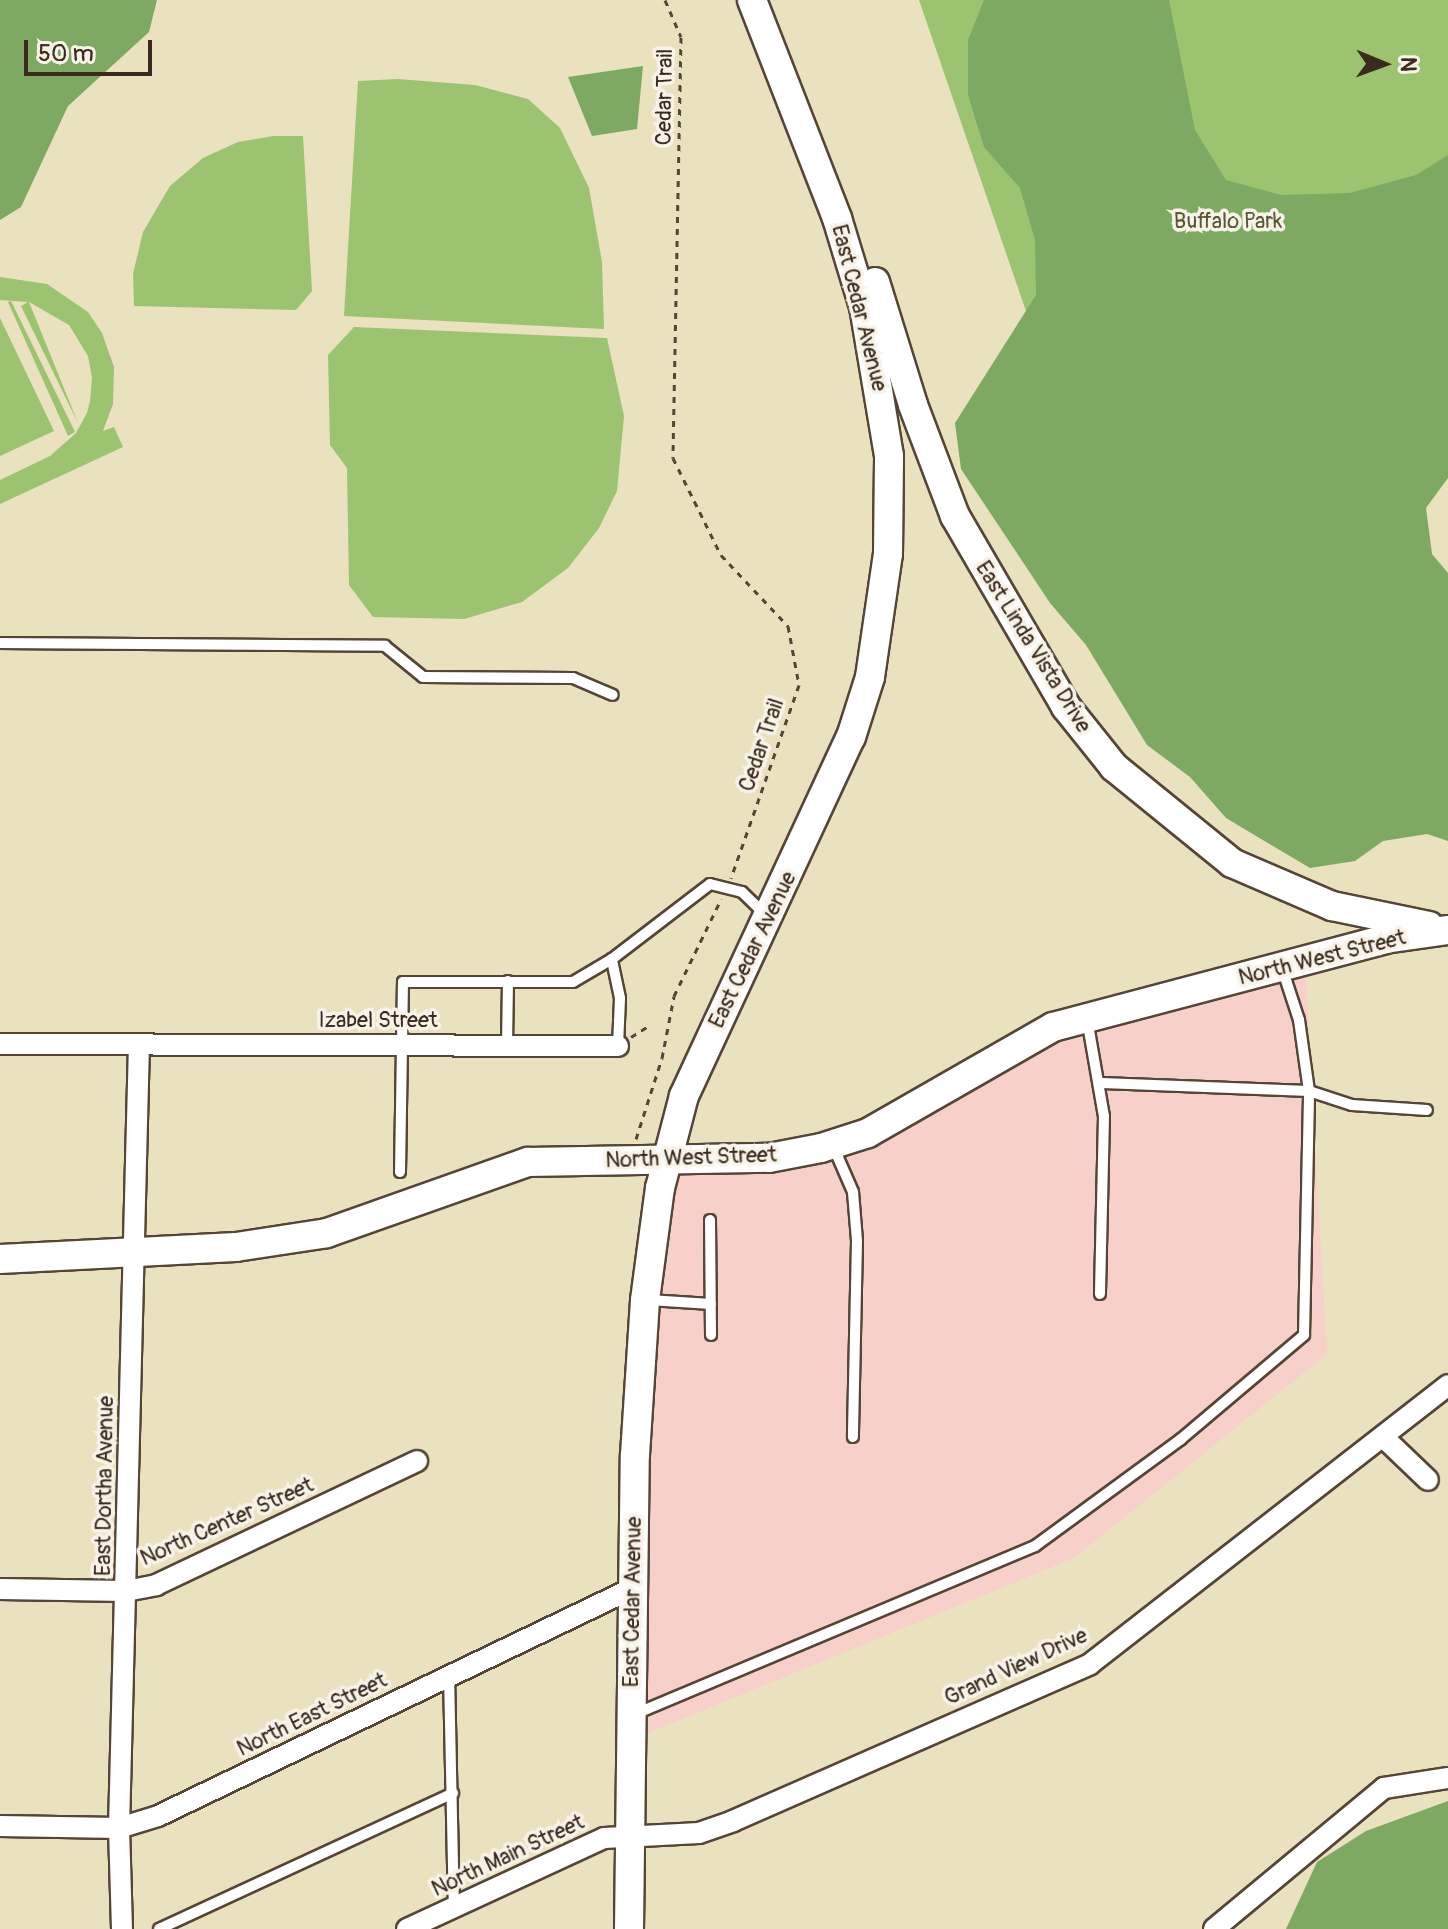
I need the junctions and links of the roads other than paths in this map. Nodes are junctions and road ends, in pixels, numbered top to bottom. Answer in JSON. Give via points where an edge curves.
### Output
{"nodes":[{"id":1,"x":752,"y":0,"type":"edge"},
{"id":2,"x":837,"y":218,"type":"junction"},
{"id":3,"x":0,"y":643,"type":"edge"},
{"id":4,"x":613,"y":695,"type":"dead end"},
{"id":5,"x":769,"y":917,"type":"junction"},
{"id":6,"x":1448,"y":930,"type":"edge"},
{"id":7,"x":612,"y":959,"type":"junction"},
{"id":8,"x":1281,"y":966,"type":"junction"},
{"id":9,"x":508,"y":981,"type":"junction"},
{"id":10,"x":1087,"y":1017,"type":"junction"},
{"id":11,"x":0,"y":1044,"type":"edge"},
{"id":12,"x":139,"y":1044,"type":"junction"},
{"id":13,"x":402,"y":1045,"type":"junction"},
{"id":14,"x":507,"y":1045,"type":"junction"},
{"id":15,"x":618,"y":1046,"type":"joint"},
{"id":16,"x":1102,"y":1083,"type":"junction"},
{"id":17,"x":1309,"y":1091,"type":"junction"},
{"id":18,"x":1427,"y":1110,"type":"dead end"},
{"id":19,"x":833,"y":1144,"type":"junction"},
{"id":20,"x":666,"y":1160,"type":"junction"},
{"id":21,"x":400,"y":1172,"type":"dead end"},
{"id":22,"x":710,"y":1220,"type":"dead end"},
{"id":23,"x":133,"y":1252,"type":"junction"},
{"id":24,"x":0,"y":1259,"type":"edge"},
{"id":25,"x":1100,"y":1294,"type":"dead end"},
{"id":26,"x":645,"y":1300,"type":"junction"},
{"id":27,"x":711,"y":1304,"type":"junction"},
{"id":28,"x":711,"y":1335,"type":"dead end"},
{"id":29,"x":1448,"y":1385,"type":"edge"},
{"id":30,"x":853,"y":1437,"type":"dead end"},
{"id":31,"x":1383,"y":1437,"type":"junction"},
{"id":32,"x":417,"y":1461,"type":"dead end"},
{"id":33,"x":1428,"y":1480,"type":"dead end"},
{"id":34,"x":0,"y":1589,"type":"edge"},
{"id":35,"x":631,"y":1589,"type":"junction"},
{"id":36,"x":126,"y":1591,"type":"junction"},
{"id":37,"x":449,"y":1674,"type":"junction"},
{"id":38,"x":631,"y":1715,"type":"junction"},
{"id":39,"x":1448,"y":1778,"type":"edge"},
{"id":40,"x":453,"y":1793,"type":"junction"},
{"id":41,"x":0,"y":1826,"type":"edge"},
{"id":42,"x":119,"y":1828,"type":"junction"},
{"id":43,"x":631,"y":1837,"type":"junction"},
{"id":44,"x":454,"y":1907,"type":"junction"},
{"id":45,"x":122,"y":1929,"type":"edge"},
{"id":46,"x":159,"y":1929,"type":"edge"},
{"id":47,"x":407,"y":1929,"type":"edge"},
{"id":48,"x":629,"y":1929,"type":"edge"},
{"id":49,"x":1214,"y":1929,"type":"edge"}],
"edges":[{"from":1,"to":2,"type":"street","name":"East Cedar Avenue"},
{"from":2,"to":5,"type":"street","name":"East Cedar Avenue","via":[[864,307],[883,400],[890,503],[885,593],[870,677],[851,737]]},
{"from":2,"to":6,"type":"street","name":"East Linda Vista Drive","via":[[864,245],[913,405],[955,516],[1066,707],[1114,767],[1232,863],[1332,906]]},
{"from":3,"to":4,"type":"lane","via":[[385,646],[423,677],[573,678]]},
{"from":5,"to":7,"type":"lane","via":[[728,886],[698,888]]},
{"from":5,"to":20,"type":"street","name":"East Cedar Avenue","via":[[684,1096]]},
{"from":6,"to":8,"type":"street","name":"North West Street","via":[[1385,939]]},
{"from":7,"to":9,"type":"lane","via":[[573,982]]},
{"from":7,"to":15,"type":"lane","via":[[620,998]]},
{"from":8,"to":10,"type":"street","name":"North West Street"},
{"from":8,"to":17,"type":"lane","via":[[1299,1020]]},
{"from":9,"to":13,"type":"lane","via":[[403,982]]},
{"from":9,"to":14,"type":"lane"},
{"from":10,"to":16,"type":"lane"},
{"from":10,"to":19,"type":"street","name":"North West Street","via":[[1024,1040],[888,1122]]},
{"from":11,"to":12,"type":"street","name":"Izabel Street"},
{"from":12,"to":13,"type":"street","name":"Izabel Street"},
{"from":12,"to":23,"type":"street","name":"East Dortha Avenue"},
{"from":13,"to":14,"type":"street","name":"Izabel Street"},
{"from":13,"to":21,"type":"lane"},
{"from":14,"to":15,"type":"street","name":"Izabel Street"},
{"from":16,"to":17,"type":"lane"},
{"from":16,"to":25,"type":"lane"},
{"from":17,"to":18,"type":"lane","via":[[1352,1105]]},
{"from":17,"to":38,"type":"lane","via":[[1304,1335],[1181,1439],[1035,1546]]},
{"from":19,"to":20,"type":"street","name":"North West Street","via":[[769,1158]]},
{"from":19,"to":30,"type":"lane","via":[[853,1192],[857,1241]]},
{"from":20,"to":23,"type":"street","name":"North West Street","via":[[528,1162],[327,1233],[236,1247]]},
{"from":20,"to":26,"type":"street","name":"East Cedar Avenue"},
{"from":22,"to":27,"type":"lane"},
{"from":23,"to":24,"type":"street","name":"North West Street"},
{"from":23,"to":36,"type":"street","name":"East Dortha Avenue"},
{"from":26,"to":27,"type":"lane"},
{"from":26,"to":35,"type":"street","name":"East Cedar Avenue"},
{"from":27,"to":28,"type":"lane"},
{"from":29,"to":31,"type":"street","name":"Grand View Drive"},
{"from":31,"to":33,"type":"street"},
{"from":31,"to":43,"type":"street","name":"Grand View Drive","via":[[1090,1664],[733,1821],[699,1833]]},
{"from":32,"to":36,"type":"street","name":"North Center Street","via":[[156,1585]]},
{"from":34,"to":36,"type":"street","name":"North Center Street"},
{"from":35,"to":37,"type":"street","name":"North East Street"},
{"from":35,"to":38,"type":"street","name":"East Cedar Avenue"},
{"from":36,"to":42,"type":"street","name":"East Dortha Avenue"},
{"from":37,"to":40,"type":"lane"},
{"from":37,"to":42,"type":"street","name":"North East Street","via":[[158,1816]]},
{"from":38,"to":43,"type":"street","name":"East Cedar Avenue"},
{"from":39,"to":49,"type":"street","via":[[1384,1788]]},
{"from":40,"to":44,"type":"lane"},
{"from":40,"to":46,"type":"lane"},
{"from":41,"to":42,"type":"street","name":"North East Street"},
{"from":42,"to":45,"type":"street","name":"East Dortha Avenue"},
{"from":43,"to":44,"type":"street","name":"North Main Street","via":[[604,1838]]},
{"from":43,"to":48,"type":"street","name":"East Cedar Avenue"},
{"from":44,"to":47,"type":"street","name":"North Main Street"}]}
